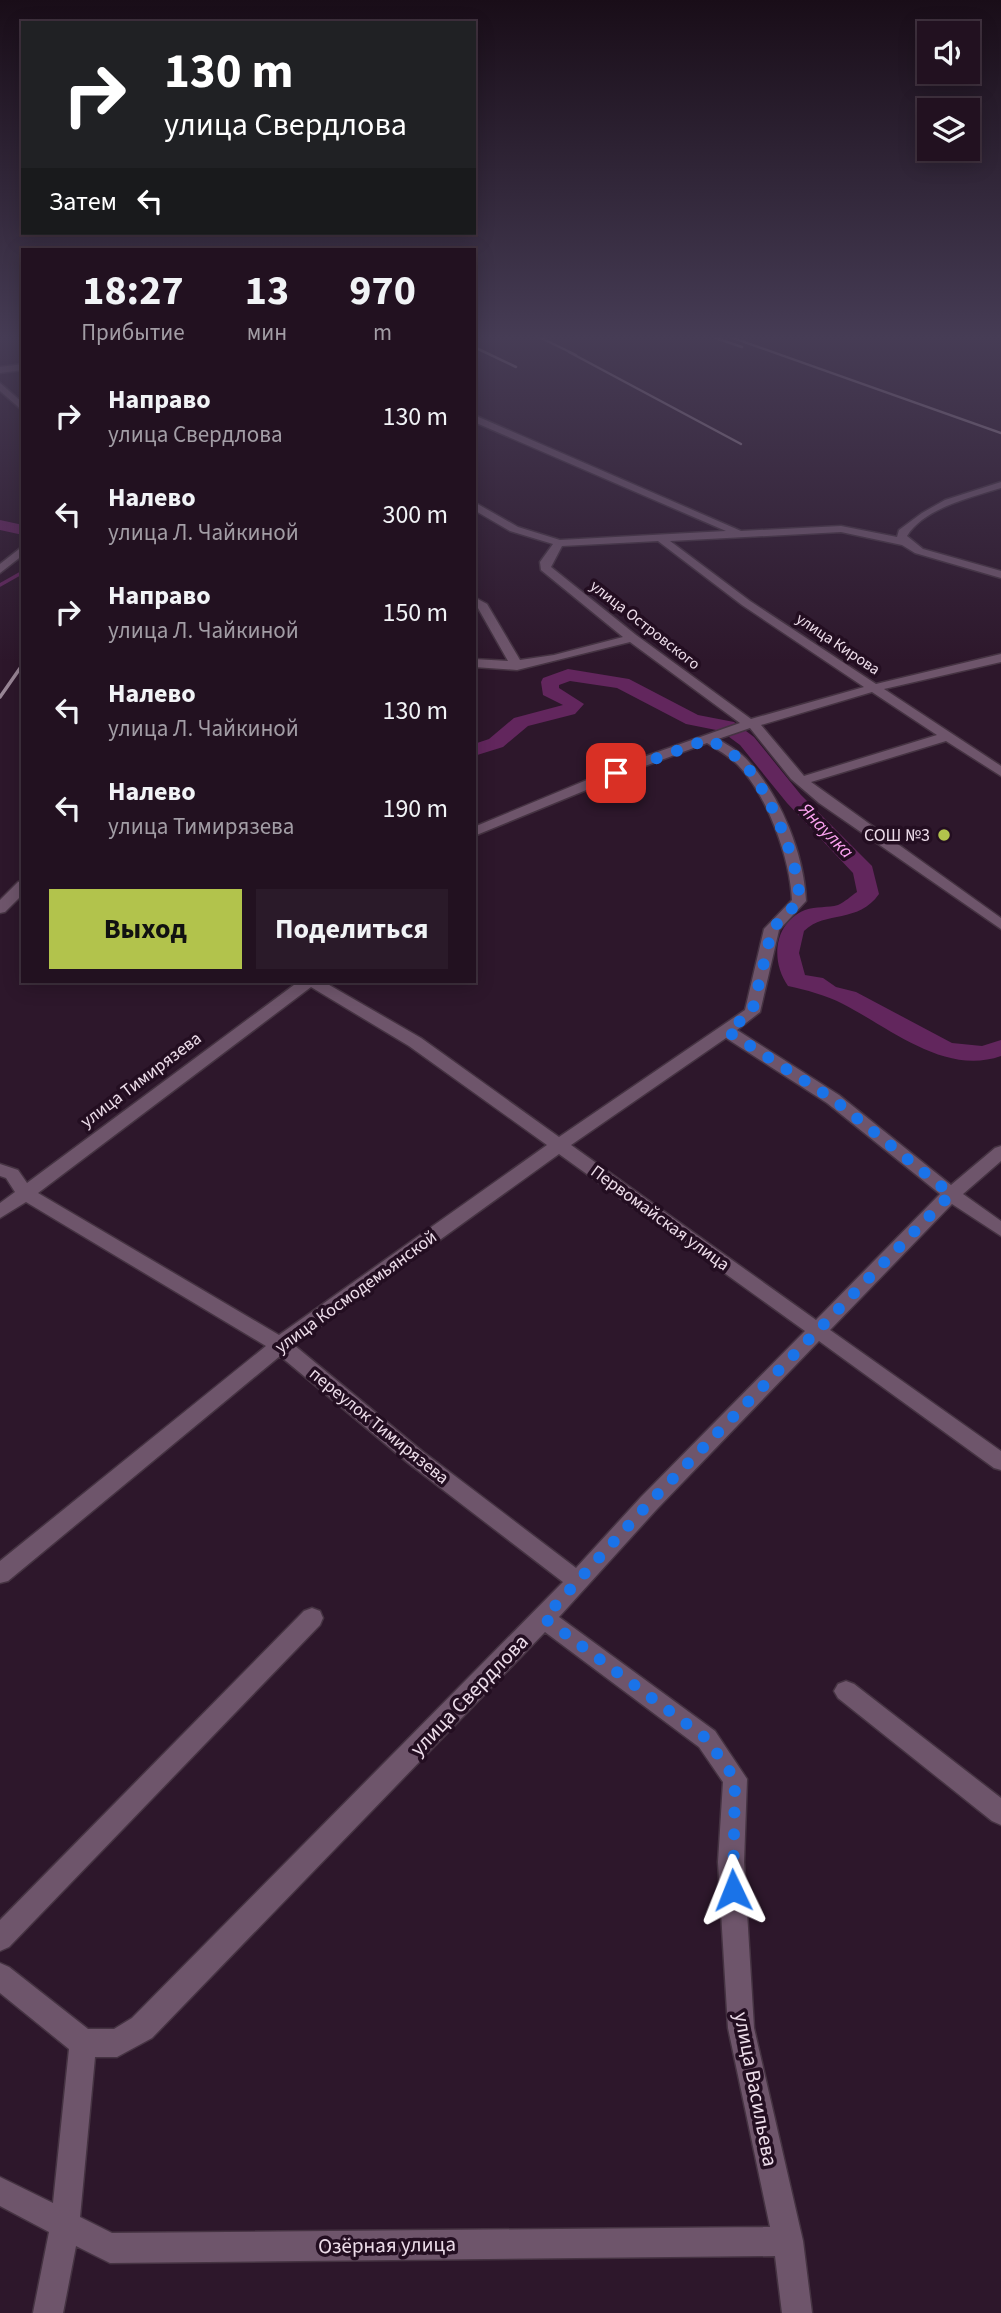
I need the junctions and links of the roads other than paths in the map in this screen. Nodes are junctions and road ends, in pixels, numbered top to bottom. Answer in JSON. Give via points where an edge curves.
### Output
{"nodes":[{"id":1,"x":536,"y":446,"type":"edge"},
{"id":2,"x":1001,"y":485,"type":"edge"},
{"id":3,"x":476,"y":506,"type":"edge"},
{"id":4,"x":488,"y":514,"type":"junction"},
{"id":5,"x":476,"y":517,"type":"edge"},
{"id":6,"x":744,"y":535,"type":"junction"},
{"id":7,"x":660,"y":538,"type":"junction"},
{"id":8,"x":905,"y":542,"type":"junction"},
{"id":9,"x":559,"y":543,"type":"junction"},
{"id":10,"x":21,"y":551,"type":"edge"},
{"id":11,"x":0,"y":570,"type":"edge"},
{"id":12,"x":1001,"y":575,"type":"edge"},
{"id":13,"x":476,"y":601,"type":"edge"},
{"id":14,"x":632,"y":638,"type":"junction"},
{"id":15,"x":1001,"y":658,"type":"edge"},
{"id":16,"x":476,"y":663,"type":"edge"},
{"id":17,"x":517,"y":666,"type":"junction"},
{"id":18,"x":873,"y":688,"type":"junction"},
{"id":19,"x":747,"y":725,"type":"junction"},
{"id":20,"x":949,"y":736,"type":"junction"},
{"id":21,"x":713,"y":738,"type":"junction"},
{"id":22,"x":1001,"y":772,"type":"edge"},
{"id":23,"x":803,"y":780,"type":"junction"},
{"id":24,"x":476,"y":831,"type":"edge"},
{"id":25,"x":21,"y":888,"type":"edge"},
{"id":26,"x":0,"y":909,"type":"edge"},
{"id":27,"x":1001,"y":925,"type":"edge"},
{"id":28,"x":310,"y":983,"type":"edge"},
{"id":29,"x":313,"y":983,"type":"edge"},
{"id":30,"x":727,"y":1031,"type":"junction"},
{"id":31,"x":560,"y":1145,"type":"junction"},
{"id":32,"x":1001,"y":1152,"type":"edge"},
{"id":33,"x":0,"y":1170,"type":"edge"},
{"id":34,"x":25,"y":1193,"type":"junction"},
{"id":35,"x":951,"y":1194,"type":"junction"},
{"id":36,"x":0,"y":1212,"type":"edge"},
{"id":37,"x":1001,"y":1230,"type":"edge"},
{"id":38,"x":817,"y":1333,"type":"junction"},
{"id":39,"x":281,"y":1345,"type":"junction"},
{"id":40,"x":1001,"y":1462,"type":"edge"},
{"id":41,"x":0,"y":1574,"type":"edge"},
{"id":42,"x":576,"y":1580,"type":"junction"},
{"id":43,"x":312,"y":1618,"type":"dead end"},
{"id":44,"x":544,"y":1618,"type":"junction"},
{"id":45,"x":846,"y":1691,"type":"dead end"},
{"id":46,"x":1001,"y":1813,"type":"edge"},
{"id":47,"x":0,"y":1938,"type":"edge"},
{"id":48,"x":0,"y":1976,"type":"edge"},
{"id":49,"x":83,"y":2043,"type":"junction"},
{"id":50,"x":0,"y":2191,"type":"edge"},
{"id":51,"x":65,"y":2225,"type":"junction"},
{"id":52,"x":788,"y":2241,"type":"junction"},
{"id":53,"x":48,"y":2313,"type":"edge"},
{"id":54,"x":797,"y":2313,"type":"edge"}],
"edges":[{"from":1,"to":6,"type":"street"},
{"from":2,"to":8,"type":"street","via":[[946,501],[926,512],[903,532]]},
{"from":3,"to":4,"type":"street"},
{"from":4,"to":5,"type":"street"},
{"from":4,"to":9,"type":"street","via":[[514,529]]},
{"from":6,"to":7,"type":"street"},
{"from":6,"to":8,"type":"street","via":[[841,529]]},
{"from":7,"to":9,"type":"street"},
{"from":7,"to":18,"type":"street","name":"улица Кирова","via":[[746,603]]},
{"from":8,"to":12,"type":"street","via":[[919,551]]},
{"from":9,"to":14,"type":"street","name":"улица Островского","via":[[545,568]]},
{"from":10,"to":11,"type":"street"},
{"from":13,"to":17,"type":"street"},
{"from":14,"to":17,"type":"street"},
{"from":14,"to":19,"type":"street","name":"улица Островского"},
{"from":15,"to":18,"type":"street"},
{"from":16,"to":17,"type":"street"},
{"from":18,"to":19,"type":"street"},
{"from":18,"to":20,"type":"street","name":"улица Кирова"},
{"from":19,"to":21,"type":"street"},
{"from":19,"to":23,"type":"street","name":"улица Островского"},
{"from":20,"to":22,"type":"street","name":"улица Кирова"},
{"from":20,"to":23,"type":"street"},
{"from":21,"to":24,"type":"street"},
{"from":21,"to":30,"type":"street","name":"улица Космодемьянской","via":[[753,774],[775,813],[800,886],[799,901],[772,929],[752,1012]]},
{"from":23,"to":27,"type":"street","name":"улица Островского","via":[[824,800]]},
{"from":25,"to":26,"type":"street"},
{"from":28,"to":34,"type":"street","name":"улица Тимирязева"},
{"from":29,"to":31,"type":"street","name":"Первомайская улица","via":[[415,1042]]},
{"from":30,"to":31,"type":"street","name":"улица Космодемьянской"},
{"from":30,"to":35,"type":"street","via":[[833,1099]]},
{"from":31,"to":38,"type":"street","name":"Первомайская улица"},
{"from":31,"to":39,"type":"street","name":"улица Космодемьянской"},
{"from":32,"to":35,"type":"street","name":"улица Свердлова"},
{"from":33,"to":34,"type":"street","name":"переулок Тимирязева","via":[[12,1174]]},
{"from":34,"to":36,"type":"street","name":"улица Тимирязева"},
{"from":34,"to":39,"type":"street","name":"переулок Тимирязева"},
{"from":35,"to":37,"type":"street"},
{"from":35,"to":38,"type":"street","name":"улица Свердлова"},
{"from":38,"to":40,"type":"street","name":"Первомайская улица"},
{"from":38,"to":42,"type":"street","name":"улица Свердлова"},
{"from":39,"to":41,"type":"street","name":"улица Космодемьянской"},
{"from":39,"to":42,"type":"street","name":"переулок Тимирязева","via":[[415,1457]]},
{"from":42,"to":44,"type":"street","name":"улица Свердлова"},
{"from":43,"to":47,"type":"street"},
{"from":44,"to":49,"type":"street","name":"улица Свердлова","via":[[142,2028],[117,2043]]},
{"from":44,"to":52,"type":"street","name":"улица Васильева","via":[[707,1739],[735,1779],[731,1862],[741,2028]]},
{"from":45,"to":46,"type":"street"},
{"from":48,"to":49,"type":"street"},
{"from":49,"to":51,"type":"street"},
{"from":50,"to":51,"type":"street","name":"Озёрная улица"},
{"from":51,"to":52,"type":"street","name":"Озёрная улица","via":[[110,2248]]},
{"from":51,"to":53,"type":"street"},
{"from":52,"to":54,"type":"street","name":"улица Васильева"}]}
